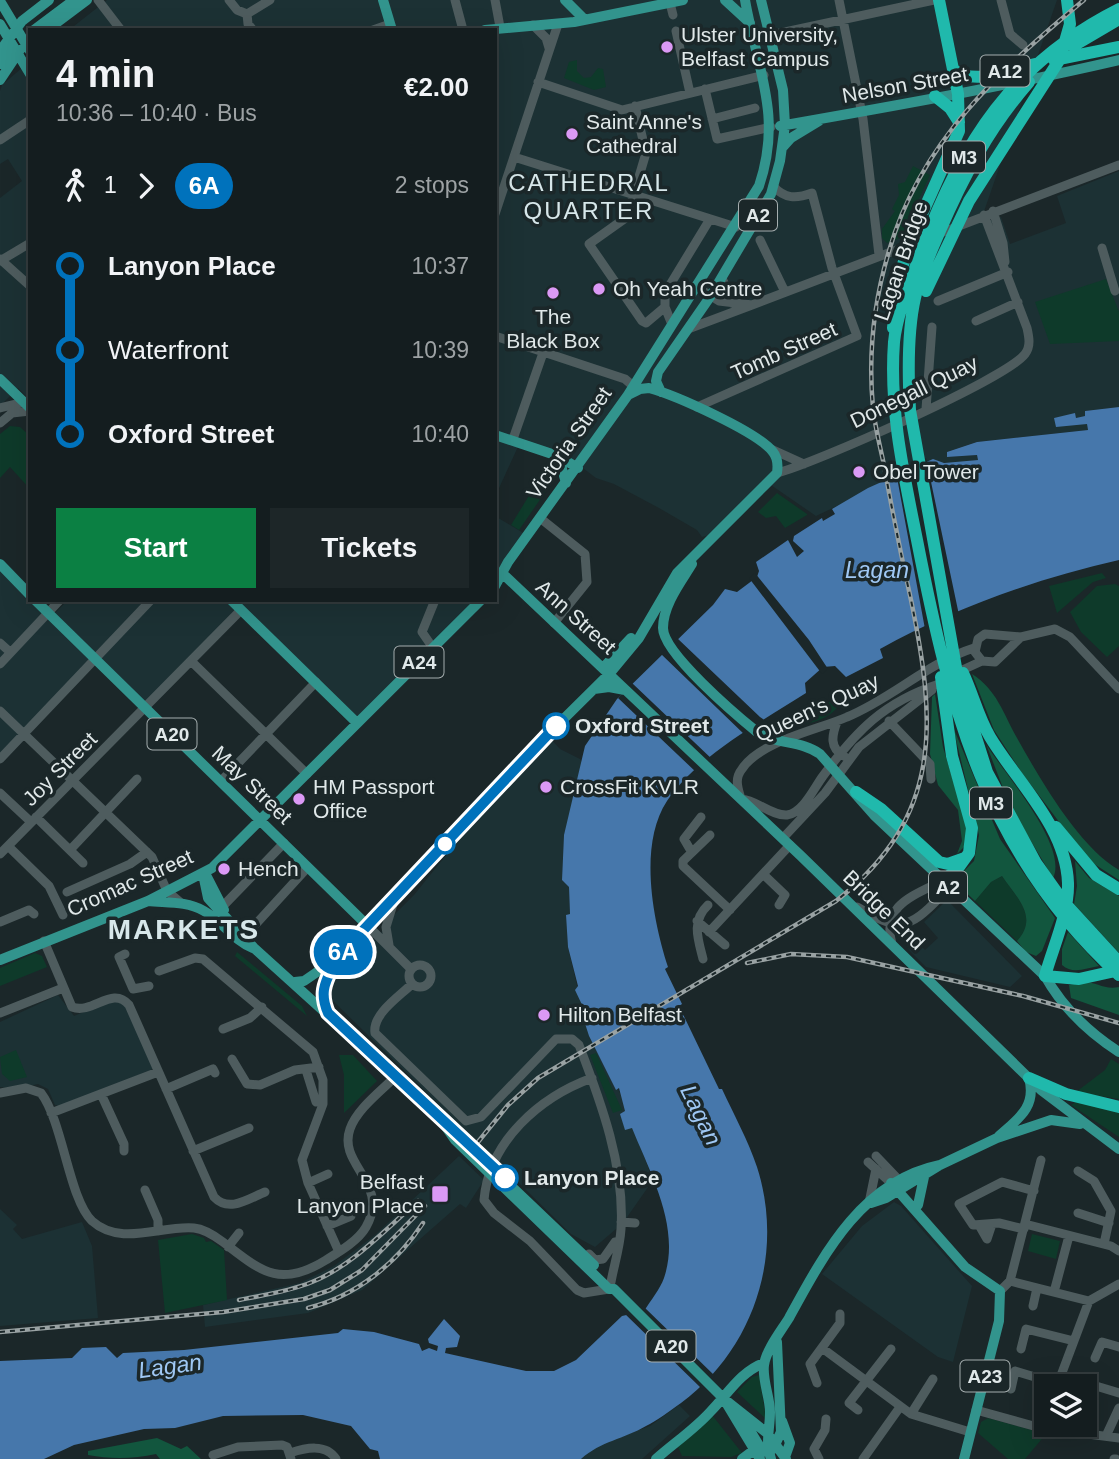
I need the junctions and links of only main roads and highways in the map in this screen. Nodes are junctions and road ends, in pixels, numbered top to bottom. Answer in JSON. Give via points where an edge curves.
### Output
{"nodes":[{"id":1,"x":7,"y":0,"type":"edge"},
{"id":2,"x":49,"y":0,"type":"edge"},
{"id":3,"x":74,"y":0,"type":"edge"},
{"id":4,"x":87,"y":0,"type":"edge"},
{"id":5,"x":383,"y":0,"type":"edge"},
{"id":6,"x":565,"y":0,"type":"edge"},
{"id":7,"x":683,"y":0,"type":"edge"},
{"id":8,"x":725,"y":0,"type":"edge"},
{"id":9,"x":746,"y":0,"type":"edge"},
{"id":10,"x":761,"y":0,"type":"edge"},
{"id":11,"x":937,"y":0,"type":"edge"},
{"id":12,"x":1067,"y":0,"type":"edge"},
{"id":13,"x":0,"y":1,"type":"edge"},
{"id":14,"x":1119,"y":9,"type":"edge"},
{"id":15,"x":34,"y":10,"type":"junction"},
{"id":16,"x":584,"y":19,"type":"junction"},
{"id":17,"x":1119,"y":19,"type":"edge"},
{"id":18,"x":750,"y":23,"type":"junction"},
{"id":19,"x":1100,"y":23,"type":"junction"},
{"id":20,"x":558,"y":24,"type":"junction"},
{"id":21,"x":391,"y":27,"type":"edge"},
{"id":22,"x":30,"y":28,"type":"edge"},
{"id":23,"x":39,"y":28,"type":"edge"},
{"id":24,"x":50,"y":28,"type":"edge"},
{"id":25,"x":495,"y":28,"type":"edge"},
{"id":26,"x":7,"y":36,"type":"edge"},
{"id":27,"x":27,"y":38,"type":"edge"},
{"id":28,"x":1119,"y":47,"type":"edge"},
{"id":29,"x":0,"y":51,"type":"edge"},
{"id":30,"x":1060,"y":59,"type":"junction"},
{"id":31,"x":1119,"y":60,"type":"edge"},
{"id":32,"x":0,"y":64,"type":"edge"},
{"id":33,"x":953,"y":69,"type":"junction"},
{"id":34,"x":28,"y":71,"type":"edge"},
{"id":35,"x":1050,"y":74,"type":"junction"},
{"id":36,"x":0,"y":80,"type":"edge"},
{"id":37,"x":783,"y":90,"type":"junction"},
{"id":38,"x":958,"y":94,"type":"junction"},
{"id":39,"x":935,"y":96,"type":"junction"},
{"id":40,"x":821,"y":120,"type":"junction"},
{"id":41,"x":960,"y":122,"type":"junction"},
{"id":42,"x":785,"y":125,"type":"junction"},
{"id":43,"x":771,"y":127,"type":"junction"},
{"id":44,"x":782,"y":148,"type":"junction"},
{"id":45,"x":702,"y":291,"type":"junction"},
{"id":46,"x":914,"y":317,"type":"junction"},
{"id":47,"x":894,"y":339,"type":"junction"},
{"id":48,"x":657,"y":348,"type":"junction"},
{"id":49,"x":0,"y":379,"type":"edge"},
{"id":50,"x":630,"y":390,"type":"junction"},
{"id":51,"x":661,"y":391,"type":"junction"},
{"id":52,"x":28,"y":407,"type":"edge"},
{"id":53,"x":501,"y":435,"type":"edge"},
{"id":54,"x":552,"y":454,"type":"junction"},
{"id":55,"x":561,"y":465,"type":"junction"},
{"id":56,"x":579,"y":471,"type":"junction"},
{"id":57,"x":566,"y":483,"type":"junction"},
{"id":58,"x":697,"y":555,"type":"junction"},
{"id":59,"x":0,"y":564,"type":"edge"},
{"id":60,"x":501,"y":572,"type":"junction"},
{"id":61,"x":497,"y":581,"type":"edge"},
{"id":62,"x":28,"y":593,"type":"edge"},
{"id":63,"x":37,"y":602,"type":"edge"},
{"id":64,"x":233,"y":602,"type":"edge"},
{"id":65,"x":479,"y":602,"type":"edge"},
{"id":66,"x":606,"y":670,"type":"junction"},
{"id":67,"x":594,"y":689,"type":"junction"},
{"id":68,"x":625,"y":690,"type":"junction"},
{"id":69,"x":957,"y":696,"type":"junction"},
{"id":70,"x":356,"y":722,"type":"junction"},
{"id":71,"x":710,"y":771,"type":"joint"},
{"id":72,"x":856,"y":792,"type":"junction"},
{"id":73,"x":1039,"y":809,"type":"junction"},
{"id":74,"x":262,"y":821,"type":"junction"},
{"id":75,"x":966,"y":858,"type":"junction"},
{"id":76,"x":204,"y":874,"type":"junction"},
{"id":77,"x":942,"y":881,"type":"junction"},
{"id":78,"x":1119,"y":889,"type":"edge"},
{"id":79,"x":148,"y":901,"type":"junction"},
{"id":80,"x":369,"y":927,"type":"junction"},
{"id":81,"x":254,"y":948,"type":"junction"},
{"id":82,"x":336,"y":959,"type":"junction"},
{"id":83,"x":0,"y":960,"type":"edge"},
{"id":84,"x":1116,"y":966,"type":"edge"},
{"id":85,"x":1045,"y":976,"type":"junction"},
{"id":86,"x":295,"y":982,"type":"junction"},
{"id":87,"x":328,"y":1013,"type":"junction"},
{"id":88,"x":1119,"y":1052,"type":"edge"},
{"id":89,"x":1029,"y":1079,"type":"junction"},
{"id":90,"x":1119,"y":1107,"type":"edge"},
{"id":91,"x":1083,"y":1124,"type":"junction"},
{"id":92,"x":997,"y":1138,"type":"junction"},
{"id":93,"x":1119,"y":1149,"type":"edge"},
{"id":94,"x":940,"y":1165,"type":"junction"},
{"id":95,"x":924,"y":1177,"type":"junction"},
{"id":96,"x":502,"y":1180,"type":"junction"},
{"id":97,"x":898,"y":1185,"type":"junction"},
{"id":98,"x":918,"y":1205,"type":"junction"},
{"id":99,"x":923,"y":1218,"type":"junction"},
{"id":100,"x":611,"y":1287,"type":"junction"},
{"id":101,"x":778,"y":1339,"type":"junction"},
{"id":102,"x":764,"y":1363,"type":"junction"},
{"id":103,"x":723,"y":1397,"type":"junction"},
{"id":104,"x":781,"y":1421,"type":"junction"},
{"id":105,"x":678,"y":1440,"type":"junction"},
{"id":106,"x":776,"y":1444,"type":"junction"},
{"id":107,"x":764,"y":1452,"type":"edge"},
{"id":108,"x":785,"y":1458,"type":"edge"},
{"id":109,"x":656,"y":1459,"type":"edge"},
{"id":110,"x":672,"y":1459,"type":"edge"},
{"id":111,"x":742,"y":1459,"type":"edge"},
{"id":112,"x":964,"y":1459,"type":"edge"}],
"edges":[{"from":1,"to":15,"type":"main road","via":[[14,10]]},
{"from":2,"to":15,"type":"main road"},
{"from":3,"to":23,"type":"main road"},
{"from":4,"to":24,"type":"main road"},
{"from":5,"to":21,"type":"main road"},
{"from":6,"to":16,"type":"main road"},
{"from":6,"to":20,"type":"main road"},
{"from":7,"to":16,"type":"main road"},
{"from":8,"to":18,"type":"main road"},
{"from":9,"to":18,"type":"main road","number":"A2"},
{"from":10,"to":37,"type":"main road","number":"A2"},
{"from":11,"to":33,"type":"highway","number":"A12"},
{"from":12,"to":30,"type":"highway","number":"A12","via":[[1070,23]]},
{"from":13,"to":27,"type":"main road"},
{"from":14,"to":19,"type":"highway","number":"M3"},
{"from":15,"to":22,"type":"main road"},
{"from":16,"to":20,"type":"main road"},
{"from":17,"to":19,"type":"highway","number":"M3"},
{"from":18,"to":43,"type":"main road","number":"A2"},
{"from":19,"to":46,"type":"highway","name":"Lagan Bridge","number":"M3","via":[[1044,68],[988,134],[923,271]]},
{"from":19,"to":47,"type":"highway","name":"Lagan Bridge","number":"M3","via":[[1053,50],[1026,73],[974,138],[925,240]]},
{"from":20,"to":25,"type":"main road"},
{"from":26,"to":27,"type":"main road"},
{"from":26,"to":27,"type":"main road"},
{"from":26,"to":29,"type":"main road"},
{"from":26,"to":32,"type":"main road"},
{"from":26,"to":34,"type":"main road"},
{"from":26,"to":36,"type":"main road"},
{"from":28,"to":30,"type":"highway","name":"Nelson Street","number":"A12"},
{"from":30,"to":33,"type":"highway","name":"Nelson Street","number":"A12","via":[[974,77]]},
{"from":30,"to":35,"type":"highway","number":"A12"},
{"from":31,"to":35,"type":"main road","name":"Nelson Street"},
{"from":33,"to":38,"type":"highway","number":"A12"},
{"from":35,"to":38,"type":"main road","name":"Nelson Street"},
{"from":35,"to":46,"type":"highway","number":"M3","via":[[962,214]]},
{"from":37,"to":42,"type":"main road","number":"A2"},
{"from":37,"to":43,"type":"main road","via":[[779,115]]},
{"from":38,"to":39,"type":"main road","name":"Nelson Street"},
{"from":38,"to":41,"type":"highway"},
{"from":39,"to":40,"type":"main road","name":"Nelson Street"},
{"from":39,"to":41,"type":"highway"},
{"from":40,"to":42,"type":"main road","name":"Nelson Street"},
{"from":40,"to":44,"type":"main road","name":"Nelson Street"},
{"from":41,"to":47,"type":"highway","number":"M3","via":[[953,148],[914,227],[901,269],[892,318]]},
{"from":42,"to":43,"type":"main road","name":"Nelson Street"},
{"from":42,"to":44,"type":"main road","number":"A2"},
{"from":43,"to":45,"type":"main road","number":"A2","via":[[759,186]]},
{"from":44,"to":45,"type":"main road","number":"A2","via":[[774,186],[722,278]]},
{"from":45,"to":48,"type":"main road"},
{"from":45,"to":48,"type":"main road","name":"Victoria Street","number":"A2","via":[[671,322]]},
{"from":45,"to":51,"type":"main road","number":"A2","via":[[688,329],[658,372]]},
{"from":46,"to":69,"type":"highway","name":"Lagan Bridge","number":"M3","via":[[909,410],[957,660]]},
{"from":47,"to":69,"type":"highway","name":"Lagan Bridge","number":"M3","via":[[898,442],[940,652]]},
{"from":48,"to":50,"type":"main road","name":"Victoria Street","number":"A2"},
{"from":49,"to":52,"type":"main road"},
{"from":50,"to":51,"type":"main road"},
{"from":50,"to":56,"type":"main road","name":"Victoria Street","number":"A2"},
{"from":51,"to":58,"type":"main road","number":"A2","via":[[771,449],[777,459],[777,473]]},
{"from":53,"to":54,"type":"main road"},
{"from":54,"to":55,"type":"main road"},
{"from":54,"to":56,"type":"main road"},
{"from":55,"to":56,"type":"main road"},
{"from":55,"to":57,"type":"main road"},
{"from":56,"to":57,"type":"main road","name":"Victoria Street","number":"A2"},
{"from":57,"to":60,"type":"main road","name":"Victoria Street","number":"A2"},
{"from":58,"to":66,"type":"main road","number":"A2","via":[[672,579],[639,638]]},
{"from":58,"to":72,"type":"main road","number":"A2","via":[[664,618],[669,646],[763,736],[816,751]]},
{"from":59,"to":62,"type":"main road"},
{"from":60,"to":61,"type":"main road","name":"Victoria Street"},
{"from":60,"to":66,"type":"main road","name":"Ann Street"},
{"from":63,"to":74,"type":"main road","name":"May Street","number":"A20"},
{"from":64,"to":70,"type":"main road"},
{"from":65,"to":70,"type":"main road","number":"A24"},
{"from":66,"to":67,"type":"main road"},
{"from":66,"to":68,"type":"main road","name":"Ann Street"},
{"from":67,"to":68,"type":"main road"},
{"from":67,"to":80,"type":"main road","via":[[481,802]]},
{"from":68,"to":71,"type":"main road","name":"Ann Street"},
{"from":69,"to":73,"type":"highway"},
{"from":69,"to":75,"type":"highway","via":[[952,756],[972,828]]},
{"from":69,"to":84,"type":"highway","number":"M3","via":[[998,796],[1052,894]]},
{"from":70,"to":74,"type":"main road","number":"A24"},
{"from":71,"to":89,"type":"main road","name":"Bridge End"},
{"from":72,"to":75,"type":"highway","via":[[939,862]]},
{"from":72,"to":77,"type":"main road","number":"A2"},
{"from":73,"to":78,"type":"highway","via":[[1086,864]]},
{"from":73,"to":85,"type":"highway","via":[[1061,849],[1068,885]]},
{"from":74,"to":76,"type":"main road","name":"Cromac Street","number":"A24"},
{"from":74,"to":80,"type":"main road","name":"May Street","number":"A20"},
{"from":75,"to":77,"type":"highway"},
{"from":76,"to":79,"type":"main road","name":"Cromac Street","number":"A24"},
{"from":76,"to":81,"type":"main road","number":"A20","via":[[206,895]]},
{"from":77,"to":85,"type":"main road","number":"A2"},
{"from":79,"to":81,"type":"main road","number":"A20","via":[[181,902],[206,912],[242,944]]},
{"from":79,"to":83,"type":"main road","name":"Cromac Street","number":"A24"},
{"from":80,"to":82,"type":"main road"},
{"from":81,"to":86,"type":"main road","number":"A20"},
{"from":82,"to":86,"type":"main road","via":[[304,981]]},
{"from":82,"to":87,"type":"main road","via":[[322,988]]},
{"from":84,"to":85,"type":"highway","via":[[1079,979]]},
{"from":85,"to":88,"type":"main road","number":"A2","via":[[1072,1013]]},
{"from":86,"to":87,"type":"main road","number":"A20"},
{"from":87,"to":96,"type":"main road","number":"A20"},
{"from":89,"to":90,"type":"highway","name":"Bridge End"},
{"from":89,"to":91,"type":"main road","name":"Bridge End"},
{"from":89,"to":92,"type":"main road","via":[[1032,1090],[1027,1110]]},
{"from":91,"to":92,"type":"main road","via":[[1051,1120]]},
{"from":91,"to":93,"type":"main road","name":"Bridge End"},
{"from":92,"to":94,"type":"main road"},
{"from":94,"to":95,"type":"main road"},
{"from":94,"to":97,"type":"main road","via":[[910,1173]]},
{"from":95,"to":97,"type":"main road"},
{"from":95,"to":98,"type":"main road"},
{"from":96,"to":100,"type":"main road","number":"A20","via":[[578,1249]]},
{"from":96,"to":100,"type":"main road","number":"A20"},
{"from":97,"to":98,"type":"main road"},
{"from":97,"to":99,"type":"main road"},
{"from":97,"to":101,"type":"main road","via":[[870,1204],[833,1241]]},
{"from":98,"to":99,"type":"main road"},
{"from":99,"to":112,"type":"main road","number":"A23","via":[[965,1267],[1000,1292],[999,1321]]},
{"from":100,"to":103,"type":"main road","number":"A20"},
{"from":101,"to":102,"type":"main road"},
{"from":101,"to":104,"type":"main road"},
{"from":102,"to":103,"type":"main road","via":[[748,1371]]},
{"from":102,"to":107,"type":"main road","via":[[770,1410]]},
{"from":103,"to":105,"type":"main road"},
{"from":103,"to":107,"type":"main road","number":"A20"},
{"from":103,"to":107,"type":"main road","number":"A20","via":[[737,1407]]},
{"from":104,"to":106,"type":"main road"},
{"from":104,"to":108,"type":"main road","via":[[790,1443]]},
{"from":105,"to":109,"type":"main road"},
{"from":105,"to":110,"type":"main road"},
{"from":106,"to":107,"type":"main road"},
{"from":106,"to":108,"type":"main road"},
{"from":107,"to":111,"type":"main road"}]}
